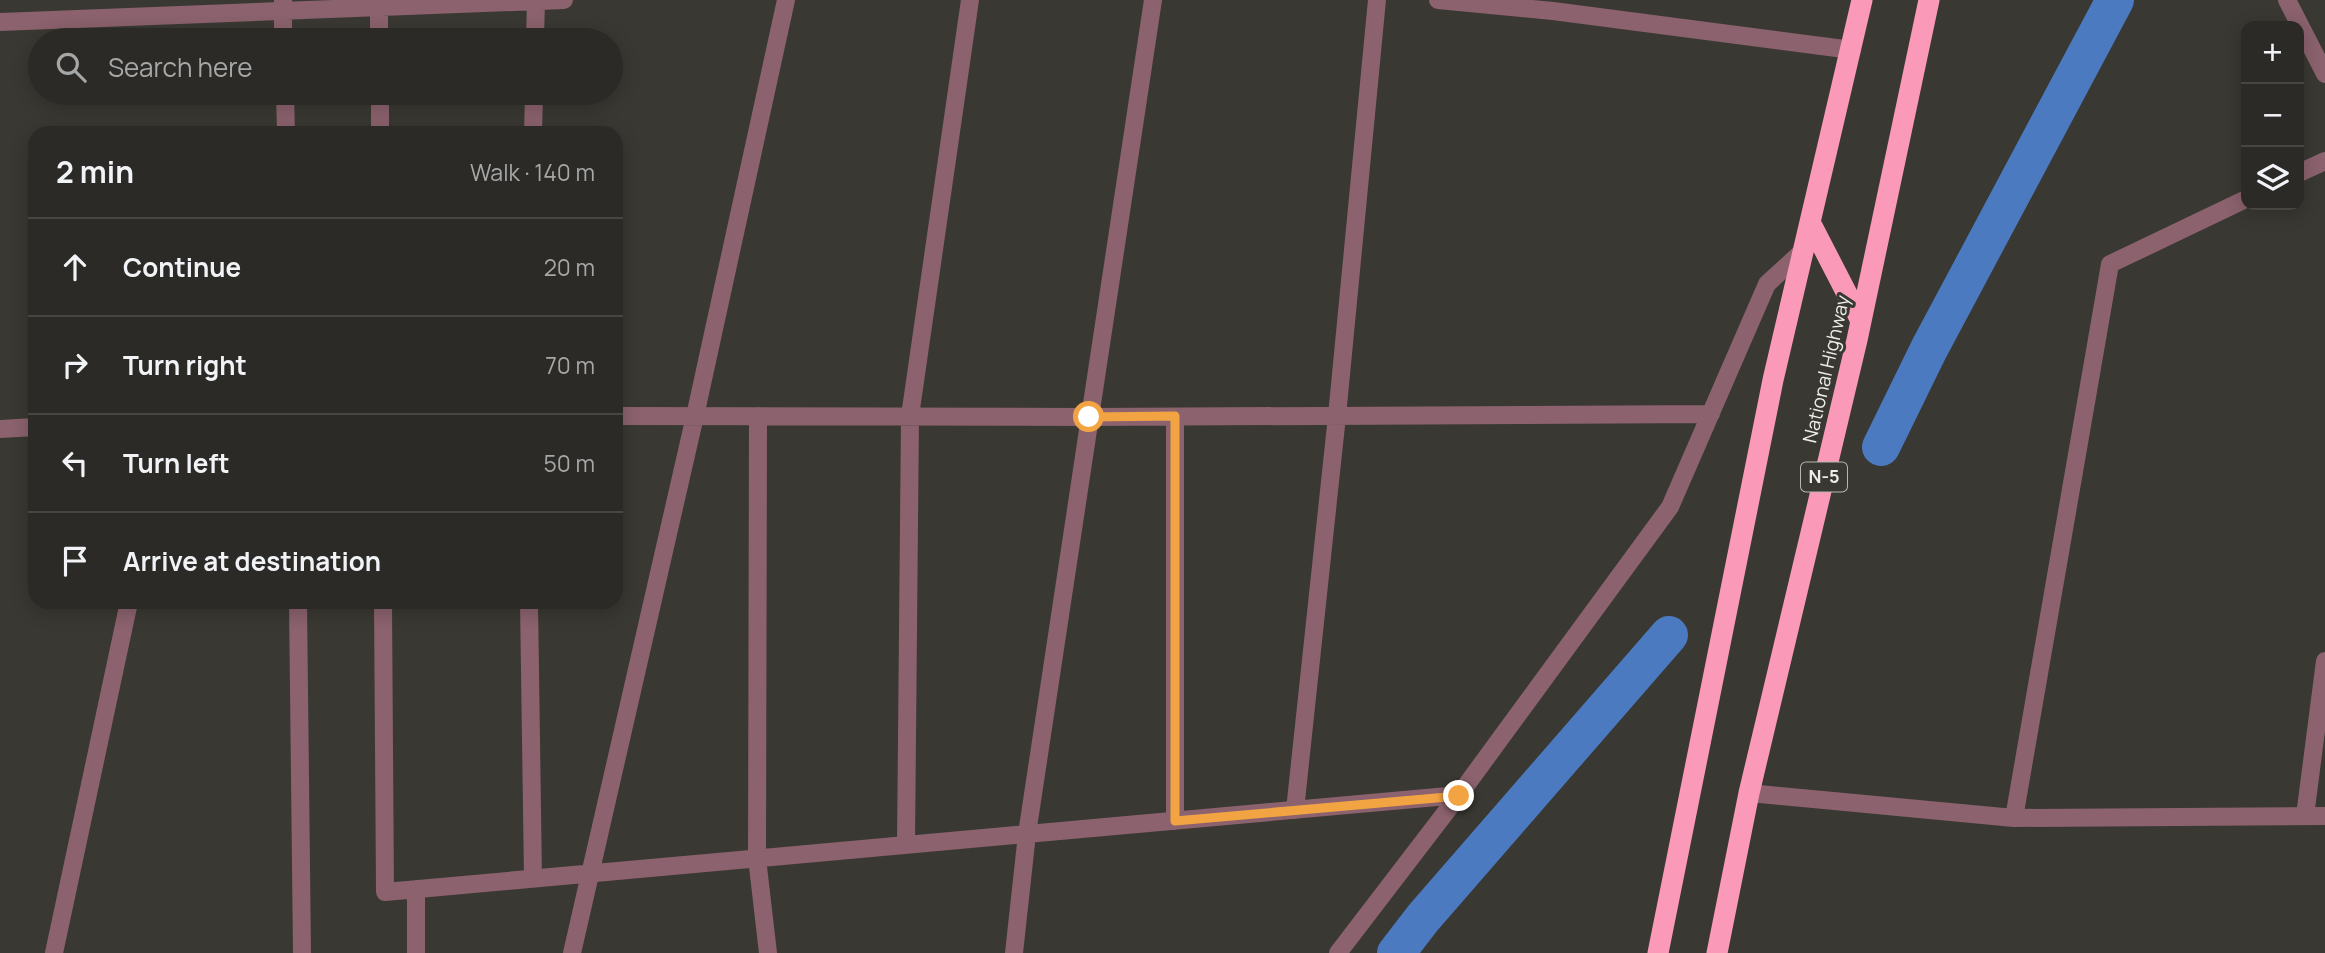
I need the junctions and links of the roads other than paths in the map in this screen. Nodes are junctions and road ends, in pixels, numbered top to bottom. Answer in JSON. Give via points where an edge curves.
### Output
{"nodes":[{"id":1,"x":564,"y":0,"type":"edge"},
{"id":2,"x":786,"y":0,"type":"edge"},
{"id":3,"x":970,"y":0,"type":"edge"},
{"id":4,"x":1153,"y":0,"type":"edge"},
{"id":5,"x":1377,"y":0,"type":"edge"},
{"id":6,"x":1438,"y":0,"type":"edge"},
{"id":7,"x":1862,"y":0,"type":"edge"},
{"id":8,"x":1929,"y":0,"type":"edge"},
{"id":9,"x":2287,"y":0,"type":"edge"},
{"id":10,"x":536,"y":1,"type":"edge"},
{"id":11,"x":379,"y":3,"type":"edge"},
{"id":12,"x":282,"y":5,"type":"edge"},
{"id":13,"x":0,"y":22,"type":"edge"},
{"id":14,"x":283,"y":28,"type":"edge"},
{"id":15,"x":379,"y":28,"type":"edge"},
{"id":16,"x":535,"y":28,"type":"edge"},
{"id":17,"x":1852,"y":50,"type":"junction"},
{"id":18,"x":2325,"y":74,"type":"edge"},
{"id":19,"x":285,"y":105,"type":"edge"},
{"id":20,"x":380,"y":105,"type":"edge"},
{"id":21,"x":534,"y":105,"type":"edge"},
{"id":22,"x":286,"y":126,"type":"edge"},
{"id":23,"x":380,"y":126,"type":"edge"},
{"id":24,"x":533,"y":126,"type":"edge"},
{"id":25,"x":2325,"y":161,"type":"edge"},
{"id":26,"x":2304,"y":171,"type":"edge"},
{"id":27,"x":2241,"y":200,"type":"edge"},
{"id":28,"x":1810,"y":222,"type":"junction"},
{"id":29,"x":1804,"y":250,"type":"junction"},
{"id":30,"x":1861,"y":321,"type":"junction"},
{"id":31,"x":1711,"y":414,"type":"junction"},
{"id":32,"x":623,"y":416,"type":"edge"},
{"id":33,"x":695,"y":416,"type":"junction"},
{"id":34,"x":758,"y":416,"type":"junction"},
{"id":35,"x":911,"y":416,"type":"junction"},
{"id":36,"x":1175,"y":416,"type":"junction"},
{"id":37,"x":1337,"y":416,"type":"junction"},
{"id":38,"x":1089,"y":417,"type":"junction"},
{"id":39,"x":28,"y":427,"type":"edge"},
{"id":40,"x":0,"y":429,"type":"edge"},
{"id":41,"x":128,"y":609,"type":"edge"},
{"id":42,"x":298,"y":609,"type":"edge"},
{"id":43,"x":383,"y":609,"type":"edge"},
{"id":44,"x":529,"y":609,"type":"edge"},
{"id":45,"x":2325,"y":661,"type":"edge"},
{"id":46,"x":1749,"y":793,"type":"junction"},
{"id":47,"x":1459,"y":796,"type":"junction"},
{"id":48,"x":1296,"y":810,"type":"junction"},
{"id":49,"x":2305,"y":816,"type":"junction"},
{"id":50,"x":2325,"y":816,"type":"edge"},
{"id":51,"x":2014,"y":818,"type":"junction"},
{"id":52,"x":1175,"y":821,"type":"junction"},
{"id":53,"x":1027,"y":834,"type":"junction"},
{"id":54,"x":906,"y":845,"type":"junction"},
{"id":55,"x":758,"y":858,"type":"junction"},
{"id":56,"x":590,"y":873,"type":"junction"},
{"id":57,"x":533,"y":878,"type":"junction"},
{"id":58,"x":416,"y":889,"type":"junction"},
{"id":59,"x":54,"y":953,"type":"edge"},
{"id":60,"x":302,"y":953,"type":"edge"},
{"id":61,"x":416,"y":953,"type":"edge"},
{"id":62,"x":572,"y":953,"type":"edge"},
{"id":63,"x":768,"y":953,"type":"edge"},
{"id":64,"x":1014,"y":953,"type":"edge"},
{"id":65,"x":1339,"y":953,"type":"edge"},
{"id":66,"x":1658,"y":953,"type":"edge"},
{"id":67,"x":1717,"y":953,"type":"edge"}],
"edges":[{"from":1,"to":10,"type":"street"},
{"from":2,"to":33,"type":"street"},
{"from":3,"to":35,"type":"street"},
{"from":4,"to":38,"type":"street"},
{"from":5,"to":37,"type":"street"},
{"from":6,"to":17,"type":"street"},
{"from":7,"to":17,"type":"highway"},
{"from":8,"to":30,"type":"highway","name":"National Highway","number":"N-5"},
{"from":9,"to":18,"type":"street"},
{"from":10,"to":11,"type":"street"},
{"from":10,"to":16,"type":"street"},
{"from":11,"to":12,"type":"street"},
{"from":11,"to":15,"type":"street"},
{"from":12,"to":13,"type":"street"},
{"from":12,"to":14,"type":"street"},
{"from":17,"to":28,"type":"highway"},
{"from":19,"to":22,"type":"street"},
{"from":20,"to":23,"type":"street"},
{"from":21,"to":24,"type":"street"},
{"from":25,"to":26,"type":"street"},
{"from":27,"to":51,"type":"street","via":[[2110,264]]},
{"from":28,"to":29,"type":"highway"},
{"from":28,"to":30,"type":"highway"},
{"from":29,"to":31,"type":"street","via":[[1767,284]]},
{"from":29,"to":66,"type":"highway","via":[[1773,380]]},
{"from":30,"to":46,"type":"highway","name":"National Highway","number":"N-5"},
{"from":31,"to":37,"type":"street"},
{"from":31,"to":47,"type":"street","via":[[1670,508]]},
{"from":32,"to":33,"type":"street"},
{"from":33,"to":34,"type":"street"},
{"from":33,"to":56,"type":"street"},
{"from":34,"to":35,"type":"street"},
{"from":34,"to":55,"type":"street"},
{"from":35,"to":38,"type":"street"},
{"from":35,"to":54,"type":"street"},
{"from":36,"to":37,"type":"street"},
{"from":36,"to":38,"type":"street"},
{"from":36,"to":52,"type":"street"},
{"from":37,"to":48,"type":"street"},
{"from":38,"to":53,"type":"street"},
{"from":39,"to":40,"type":"street"},
{"from":41,"to":59,"type":"street"},
{"from":42,"to":60,"type":"street"},
{"from":43,"to":58,"type":"street","via":[[386,892]]},
{"from":44,"to":57,"type":"street"},
{"from":45,"to":49,"type":"street"},
{"from":46,"to":51,"type":"street"},
{"from":46,"to":67,"type":"highway","name":"National Highway","number":"N-5"},
{"from":47,"to":48,"type":"street"},
{"from":47,"to":65,"type":"street"},
{"from":48,"to":52,"type":"street"},
{"from":49,"to":50,"type":"street"},
{"from":49,"to":51,"type":"street"},
{"from":52,"to":53,"type":"street"},
{"from":53,"to":54,"type":"street"},
{"from":53,"to":64,"type":"street"},
{"from":54,"to":55,"type":"street"},
{"from":55,"to":56,"type":"street"},
{"from":55,"to":63,"type":"street"},
{"from":56,"to":57,"type":"street"},
{"from":56,"to":62,"type":"street"},
{"from":57,"to":58,"type":"street"},
{"from":58,"to":61,"type":"street"}]}
